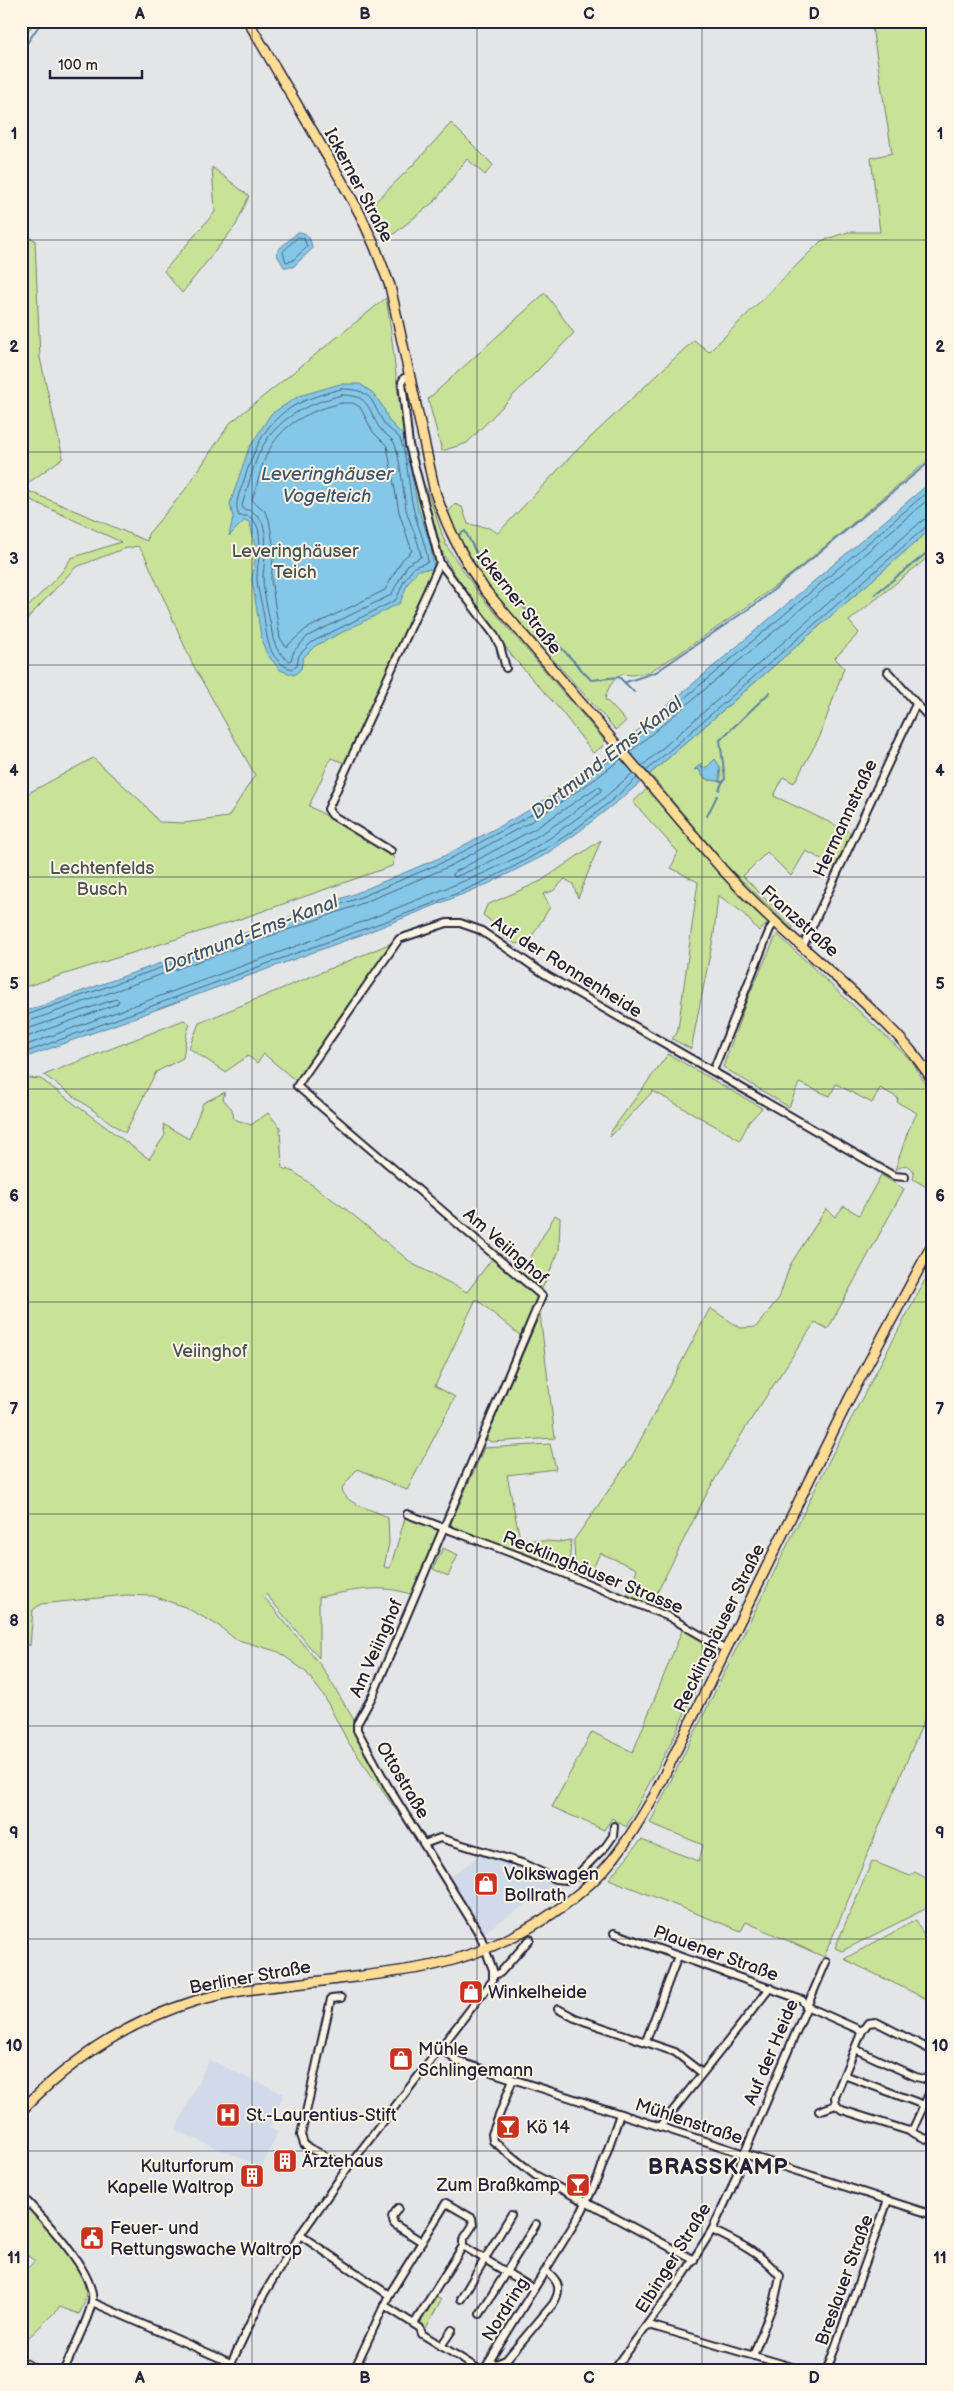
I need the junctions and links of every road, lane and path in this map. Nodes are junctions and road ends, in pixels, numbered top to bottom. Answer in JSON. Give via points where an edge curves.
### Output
{"nodes":[{"id":1,"x":248,"y":21,"type":"edge"},
{"id":2,"x":410,"y":377,"type":"junction"},
{"id":3,"x":440,"y":563,"type":"junction"},
{"id":4,"x":506,"y":668,"type":"dead end"},
{"id":5,"x":888,"y":672,"type":"dead end"},
{"id":6,"x":916,"y":704,"type":"junction"},
{"id":7,"x":933,"y":722,"type":"edge"},
{"id":8,"x":648,"y":782,"type":"joint"},
{"id":9,"x":391,"y":851,"type":"dead end"},
{"id":10,"x":776,"y":922,"type":"junction"},
{"id":11,"x":399,"y":939,"type":"joint"},
{"id":12,"x":803,"y":946,"type":"junction"},
{"id":13,"x":713,"y":1071,"type":"junction"},
{"id":14,"x":933,"y":1081,"type":"edge"},
{"id":15,"x":905,"y":1177,"type":"dead end"},
{"id":16,"x":933,"y":1243,"type":"edge"},
{"id":17,"x":407,"y":1514,"type":"dead end"},
{"id":18,"x":446,"y":1527,"type":"junction"},
{"id":19,"x":726,"y":1650,"type":"junction"},
{"id":20,"x":357,"y":1730,"type":"joint"},
{"id":21,"x":614,"y":1826,"type":"dead end"},
{"id":22,"x":424,"y":1844,"type":"junction"},
{"id":23,"x":614,"y":1933,"type":"dead end"},
{"id":24,"x":530,"y":1939,"type":"dead end"},
{"id":25,"x":485,"y":1949,"type":"junction"},
{"id":26,"x":678,"y":1956,"type":"junction"},
{"id":27,"x":826,"y":1962,"type":"dead end"},
{"id":28,"x":494,"y":1975,"type":"junction"},
{"id":29,"x":770,"y":1988,"type":"junction"},
{"id":30,"x":341,"y":1998,"type":"dead end"},
{"id":31,"x":806,"y":2006,"type":"junction"},
{"id":32,"x":558,"y":2009,"type":"dead end"},
{"id":33,"x":862,"y":2031,"type":"junction"},
{"id":34,"x":646,"y":2041,"type":"junction"},
{"id":35,"x":440,"y":2048,"type":"junction"},
{"id":36,"x":855,"y":2049,"type":"junction"},
{"id":37,"x":933,"y":2051,"type":"edge"},
{"id":38,"x":702,"y":2073,"type":"junction"},
{"id":39,"x":844,"y":2075,"type":"junction"},
{"id":40,"x":513,"y":2079,"type":"junction"},
{"id":41,"x":933,"y":2083,"type":"edge"},
{"id":42,"x":924,"y":2105,"type":"junction"},
{"id":43,"x":836,"y":2106,"type":"junction"},
{"id":44,"x":21,"y":2111,"type":"edge"},
{"id":45,"x":819,"y":2111,"type":"dead end"},
{"id":46,"x":620,"y":2114,"type":"junction"},
{"id":47,"x":660,"y":2127,"type":"junction"},
{"id":48,"x":909,"y":2131,"type":"junction"},
{"id":49,"x":933,"y":2142,"type":"edge"},
{"id":50,"x":744,"y":2154,"type":"junction"},
{"id":51,"x":348,"y":2167,"type":"junction"},
{"id":52,"x":21,"y":2195,"type":"edge"},
{"id":53,"x":888,"y":2200,"type":"junction"},
{"id":54,"x":586,"y":2201,"type":"junction"},
{"id":55,"x":398,"y":2208,"type":"dead end"},
{"id":56,"x":511,"y":2215,"type":"dead end"},
{"id":57,"x":933,"y":2215,"type":"edge"},
{"id":58,"x":536,"y":2224,"type":"dead end"},
{"id":59,"x":712,"y":2230,"type":"junction"},
{"id":60,"x":300,"y":2235,"type":"junction"},
{"id":61,"x":422,"y":2242,"type":"junction"},
{"id":62,"x":463,"y":2246,"type":"junction"},
{"id":63,"x":485,"y":2260,"type":"junction"},
{"id":64,"x":694,"y":2260,"type":"junction"},
{"id":65,"x":507,"y":2271,"type":"junction"},
{"id":66,"x":546,"y":2271,"type":"junction"},
{"id":67,"x":534,"y":2289,"type":"junction"},
{"id":68,"x":389,"y":2295,"type":"junction"},
{"id":69,"x":461,"y":2298,"type":"dead end"},
{"id":70,"x":92,"y":2302,"type":"junction"},
{"id":71,"x":384,"y":2305,"type":"junction"},
{"id":72,"x":480,"y":2314,"type":"dead end"},
{"id":73,"x":414,"y":2324,"type":"junction"},
{"id":74,"x":649,"y":2325,"type":"junction"},
{"id":75,"x":452,"y":2330,"type":"dead end"},
{"id":76,"x":441,"y":2346,"type":"junction"},
{"id":77,"x":752,"y":2356,"type":"junction"},
{"id":78,"x":21,"y":2362,"type":"edge"},
{"id":79,"x":489,"y":2362,"type":"junction"},
{"id":80,"x":229,"y":2367,"type":"edge"},
{"id":81,"x":796,"y":2369,"type":"edge"},
{"id":82,"x":35,"y":2370,"type":"edge"},
{"id":83,"x":64,"y":2370,"type":"edge"},
{"id":84,"x":354,"y":2370,"type":"edge"},
{"id":85,"x":480,"y":2370,"type":"edge"},
{"id":86,"x":484,"y":2370,"type":"edge"},
{"id":87,"x":614,"y":2370,"type":"edge"},
{"id":88,"x":802,"y":2370,"type":"edge"},
{"id":89,"x":827,"y":2370,"type":"edge"}],
"edges":[{"from":1,"to":2,"type":"main road","name":"Ickerner Straße","via":[[360,214],[390,286]]},
{"from":2,"to":3,"type":"street","via":[[402,382],[409,445]]},
{"from":2,"to":8,"type":"main road","name":"Ickerner Straße","via":[[435,492],[455,544],[484,590]]},
{"from":3,"to":4,"type":"street","via":[[493,633]]},
{"from":3,"to":9,"type":"street","via":[[328,810]]},
{"from":5,"to":6,"type":"street"},
{"from":6,"to":7,"type":"street"},
{"from":6,"to":12,"type":"street","name":"Hermannstraße"},
{"from":8,"to":10,"type":"main road","name":"Franzstraße","via":[[734,882]]},
{"from":10,"to":12,"type":"main road","name":"Franzstraße"},
{"from":10,"to":13,"type":"street","via":[[770,929]]},
{"from":11,"to":13,"type":"street","name":"Auf der Ronnenheide","via":[[447,923],[471,926],[552,979]]},
{"from":11,"to":18,"type":"street","name":"Am Veiinghof","via":[[297,1086],[542,1296]]},
{"from":12,"to":14,"type":"main road","name":"Franzstraße","via":[[905,1043]]},
{"from":13,"to":15,"type":"street","name":"Auf der Ronnenheide","via":[[894,1176]]},
{"from":16,"to":19,"type":"main road","name":"Recklinghäuser Straße","via":[[850,1397]]},
{"from":17,"to":18,"type":"street","name":"Recklinghäuser Strasse"},
{"from":18,"to":19,"type":"street","name":"Recklinghäuser Strasse","via":[[668,1617]]},
{"from":18,"to":20,"type":"street","name":"Am Veiinghof"},
{"from":19,"to":25,"type":"main road","name":"Recklinghäuser Straße","via":[[654,1796],[612,1860],[560,1907]]},
{"from":20,"to":22,"type":"street","name":"Ottostraße"},
{"from":21,"to":22,"type":"street","name":"Ottostraße","via":[[613,1836],[606,1846],[575,1877],[567,1880],[555,1879],[522,1863],[440,1838]]},
{"from":22,"to":25,"type":"street","name":"Ottostraße","via":[[480,1935]]},
{"from":23,"to":26,"type":"street","name":"Plauener Straße"},
{"from":24,"to":28,"type":"street","via":[[500,1973]]},
{"from":25,"to":28,"type":"street"},
{"from":25,"to":44,"type":"main road","name":"Berliner Straße","via":[[434,1964],[244,1990],[168,2010],[101,2044],[63,2070]]},
{"from":26,"to":29,"type":"street","name":"Plauener Straße"},
{"from":26,"to":34,"type":"street"},
{"from":27,"to":31,"type":"street","name":"Auf der Heide"},
{"from":28,"to":35,"type":"street"},
{"from":29,"to":31,"type":"street","name":"Plauener Straße","via":[[802,2000]]},
{"from":29,"to":38,"type":"street"},
{"from":30,"to":51,"type":"street","via":[[331,1999],[302,2135],[304,2144],[309,2148]]},
{"from":31,"to":33,"type":"street","name":"Plauener Straße"},
{"from":31,"to":50,"type":"street","name":"Auf der Heide"},
{"from":32,"to":34,"type":"street","via":[[575,2018]]},
{"from":33,"to":36,"type":"street"},
{"from":33,"to":37,"type":"street","via":[[868,2023],[876,2022]]},
{"from":34,"to":38,"type":"street","via":[[675,2052]]},
{"from":35,"to":40,"type":"street","name":"Mühlenstraße","via":[[457,2061]]},
{"from":35,"to":51,"type":"street"},
{"from":36,"to":39,"type":"street"},
{"from":36,"to":41,"type":"street"},
{"from":38,"to":47,"type":"street"},
{"from":39,"to":42,"type":"street"},
{"from":39,"to":43,"type":"street","via":[[835,2097]]},
{"from":40,"to":46,"type":"street","name":"Mühlenstraße"},
{"from":40,"to":54,"type":"street","via":[[491,2138],[535,2175]]},
{"from":41,"to":42,"type":"street"},
{"from":42,"to":48,"type":"street","via":[[914,2129]]},
{"from":43,"to":45,"type":"street"},
{"from":43,"to":48,"type":"street"},
{"from":46,"to":47,"type":"street","name":"Mühlenstraße"},
{"from":46,"to":54,"type":"street","name":"Nordring"},
{"from":47,"to":50,"type":"street","name":"Mühlenstraße"},
{"from":48,"to":49,"type":"street"},
{"from":50,"to":53,"type":"street","name":"Mühlenstraße"},
{"from":50,"to":59,"type":"street","name":"Elbinger Straße"},
{"from":51,"to":60,"type":"street"},
{"from":52,"to":70,"type":"street","via":[[63,2242],[92,2288]]},
{"from":53,"to":57,"type":"street","name":"Mühlenstraße"},
{"from":53,"to":89,"type":"street","name":"Breslauer Straße"},
{"from":54,"to":64,"type":"street"},
{"from":54,"to":66,"type":"street","name":"Nordring"},
{"from":55,"to":61,"type":"street","via":[[392,2217],[394,2224]]},
{"from":56,"to":63,"type":"street"},
{"from":58,"to":65,"type":"street"},
{"from":59,"to":64,"type":"street","name":"Elbinger Straße"},
{"from":59,"to":77,"type":"street","via":[[760,2257],[780,2276],[775,2299]]},
{"from":60,"to":68,"type":"street"},
{"from":60,"to":80,"type":"street","via":[[264,2294]]},
{"from":61,"to":62,"type":"street","via":[[446,2202],[472,2218],[473,2225],[463,2240]]},
{"from":61,"to":68,"type":"street"},
{"from":62,"to":63,"type":"street"},
{"from":62,"to":73,"type":"street"},
{"from":63,"to":65,"type":"street"},
{"from":63,"to":69,"type":"street"},
{"from":64,"to":74,"type":"street","name":"Elbinger Straße"},
{"from":65,"to":67,"type":"street"},
{"from":65,"to":72,"type":"street"},
{"from":66,"to":67,"type":"street","name":"Nordring"},
{"from":66,"to":79,"type":"street","name":"Nordring","via":[[559,2285],[558,2297],[506,2360],[496,2364]]},
{"from":67,"to":79,"type":"street","name":"Nordring"},
{"from":68,"to":71,"type":"street"},
{"from":70,"to":80,"type":"street"},
{"from":70,"to":83,"type":"street"},
{"from":71,"to":73,"type":"street"},
{"from":71,"to":84,"type":"street"},
{"from":73,"to":76,"type":"street","via":[[422,2334]]},
{"from":74,"to":77,"type":"street"},
{"from":74,"to":87,"type":"street","name":"Elbinger Straße"},
{"from":75,"to":76,"type":"street","name":"Nordring"},
{"from":76,"to":85,"type":"street"},
{"from":77,"to":81,"type":"street"},
{"from":78,"to":82,"type":"main road"},
{"from":79,"to":86,"type":"street","name":"Nordring"},
{"from":81,"to":88,"type":"street"}]}
